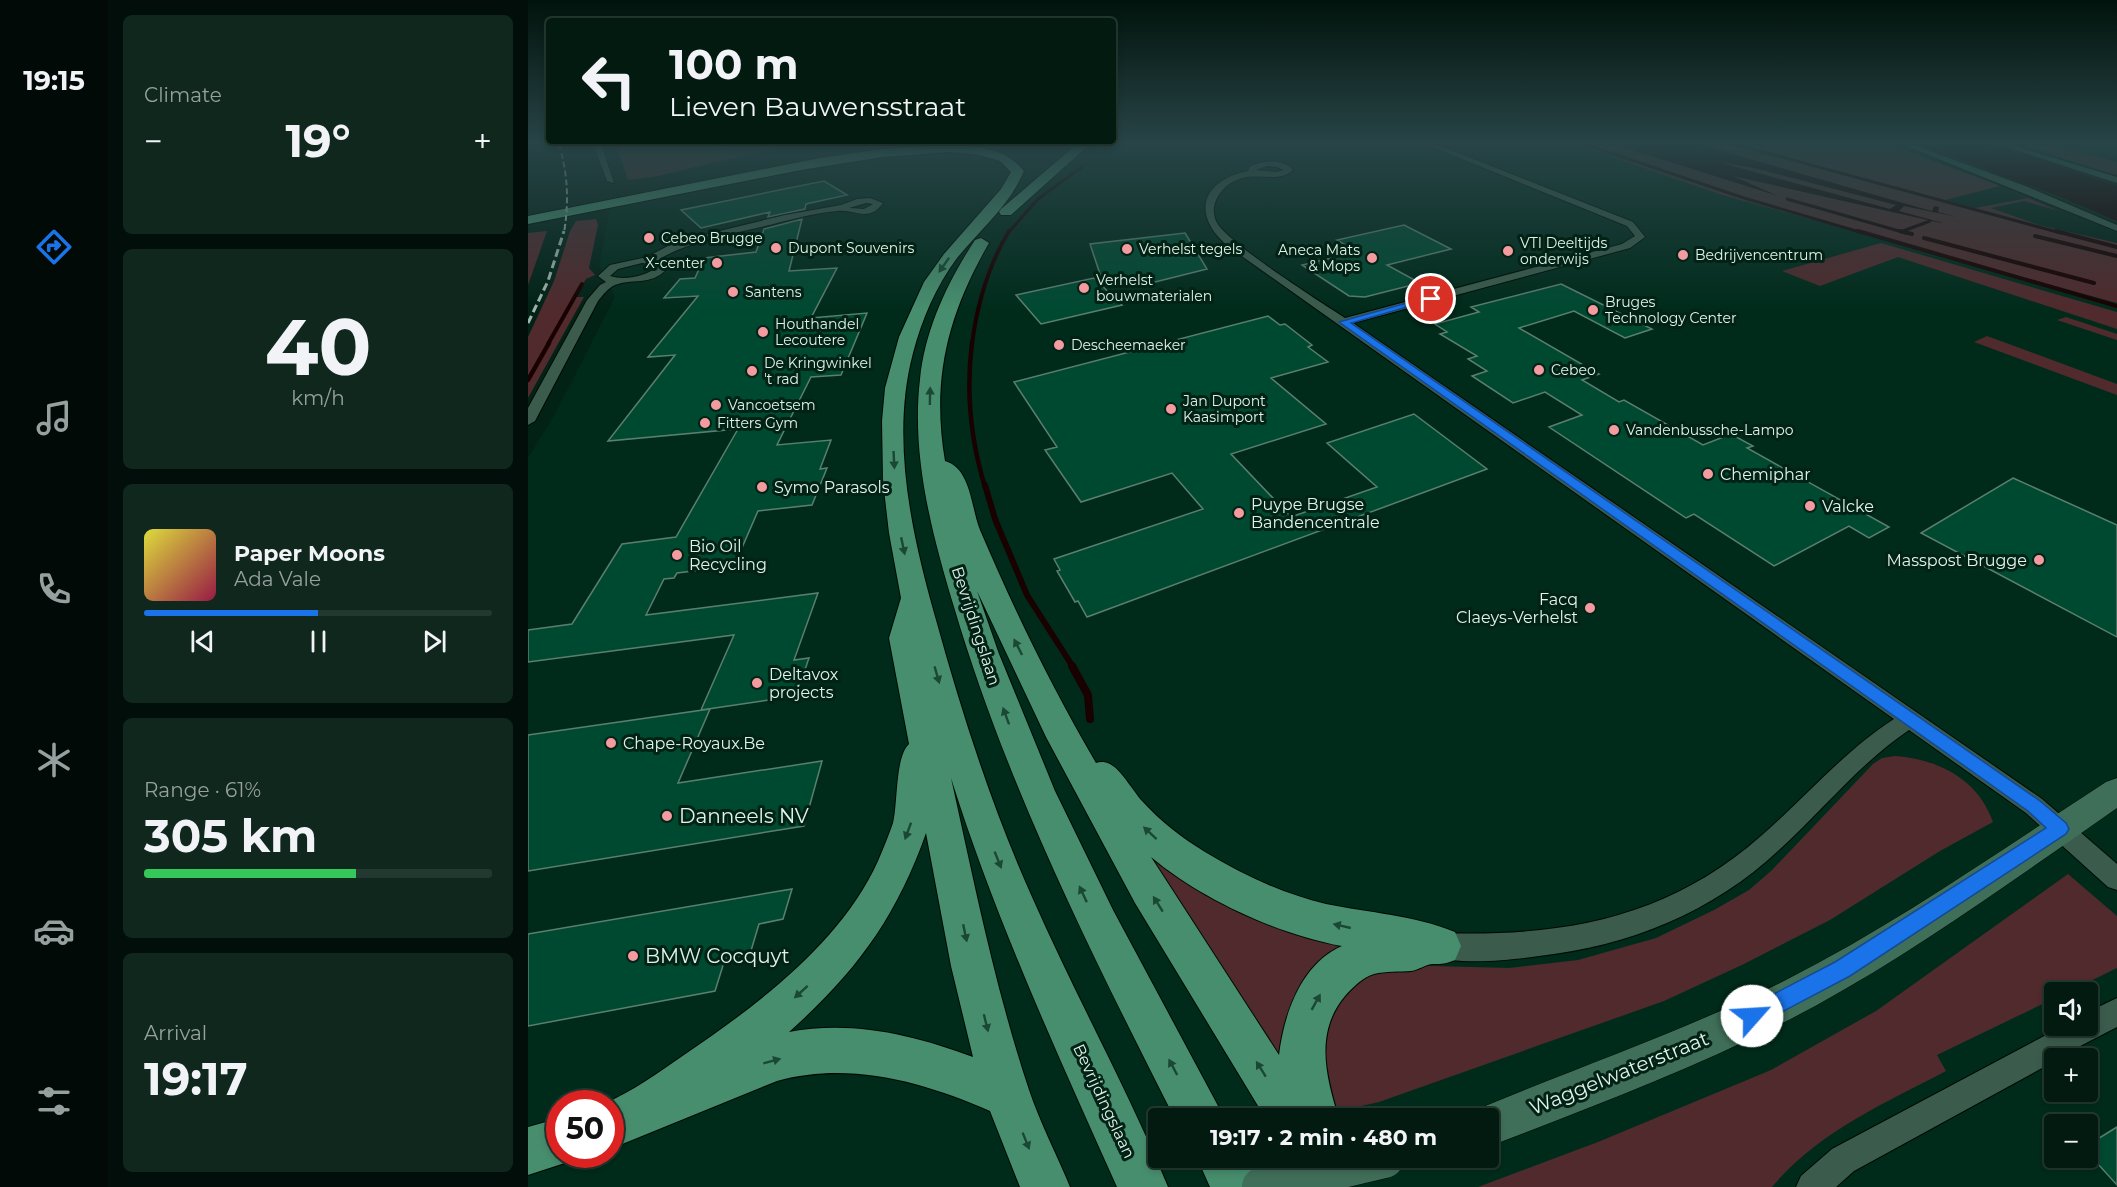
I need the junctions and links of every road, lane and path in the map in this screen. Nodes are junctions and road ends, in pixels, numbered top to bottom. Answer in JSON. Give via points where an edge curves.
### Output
{"nodes":[{"id":1,"x":598,"y":199,"type":"edge"},
{"id":2,"x":631,"y":199,"type":"edge"},
{"id":3,"x":1000,"y":199,"type":"edge"},
{"id":4,"x":1005,"y":199,"type":"edge"},
{"id":5,"x":1021,"y":199,"type":"edge"},
{"id":6,"x":1213,"y":199,"type":"edge"},
{"id":7,"x":1568,"y":199,"type":"edge"},
{"id":8,"x":2050,"y":199,"type":"edge"},
{"id":9,"x":844,"y":207,"type":"dead end"},
{"id":10,"x":993,"y":208,"type":"junction"},
{"id":11,"x":528,"y":213,"type":"edge"},
{"id":12,"x":528,"y":220,"type":"edge"},
{"id":13,"x":2117,"y":228,"type":"edge"},
{"id":14,"x":650,"y":260,"type":"junction"},
{"id":15,"x":615,"y":281,"type":"junction"},
{"id":16,"x":1344,"y":322,"type":"junction"},
{"id":17,"x":528,"y":421,"type":"edge"},
{"id":18,"x":931,"y":454,"type":"junction"},
{"id":19,"x":915,"y":598,"type":"junction"},
{"id":20,"x":1045,"y":699,"type":"junction"},
{"id":21,"x":1910,"y":718,"type":"junction"},
{"id":22,"x":922,"y":732,"type":"junction"},
{"id":23,"x":2117,"y":791,"type":"edge"},
{"id":24,"x":2060,"y":829,"type":"junction"},
{"id":25,"x":2117,"y":879,"type":"edge"},
{"id":26,"x":1440,"y":946,"type":"junction"},
{"id":27,"x":2117,"y":1012,"type":"edge"},
{"id":28,"x":1007,"y":1095,"type":"junction"},
{"id":29,"x":1195,"y":1108,"type":"edge"},
{"id":30,"x":1286,"y":1108,"type":"edge"},
{"id":31,"x":1309,"y":1108,"type":"edge"},
{"id":32,"x":625,"y":1118,"type":"edge"},
{"id":33,"x":1499,"y":1122,"type":"edge"},
{"id":34,"x":546,"y":1146,"type":"edge"},
{"id":35,"x":528,"y":1151,"type":"edge"},
{"id":36,"x":1227,"y":1168,"type":"edge"},
{"id":37,"x":1342,"y":1168,"type":"edge"},
{"id":38,"x":1045,"y":1187,"type":"edge"},
{"id":39,"x":1143,"y":1187,"type":"edge"},
{"id":40,"x":1237,"y":1187,"type":"edge"},
{"id":41,"x":1262,"y":1187,"type":"edge"},
{"id":42,"x":1812,"y":1187,"type":"edge"}],
"edges":[{"from":1,"to":11,"type":"highway"},
{"from":2,"to":12,"type":"highway"},
{"from":3,"to":10,"type":"highway"},
{"from":4,"to":10,"type":"highway"},
{"from":18,"to":5,"type":"highway","name":"Bevrijdingslaan","one_way":true,"via":[[930,382],[942,322],[964,270],[981,243]]},
{"from":6,"to":16,"type":"street","via":[[1209,209],[1213,226],[1233,245]]},
{"from":7,"to":16,"type":"street","via":[[1630,224],[1640,237],[1626,246]]},
{"from":8,"to":13,"type":"street"},
{"from":9,"to":14,"type":"street","via":[[702,238]]},
{"from":10,"to":19,"type":"highway","name":"Bevrijdingslaan","one_way":true,"via":[[929,287],[899,369],[893,426],[896,494],[901,539]]},
{"from":14,"to":15,"type":"street","via":[[622,264],[604,274]]},
{"from":14,"to":15,"type":"street","via":[[663,261],[666,266],[646,277]]},
{"from":15,"to":17,"type":"street","via":[[593,300]]},
{"from":16,"to":21,"type":"street"},
{"from":20,"to":18,"type":"highway","one_way":true,"via":[[979,562],[953,478]]},
{"from":29,"to":18,"type":"highway","name":"Bevrijdingslaan","one_way":true,"via":[[1102,933],[1011,729],[973,624],[943,523]]},
{"from":19,"to":22,"type":"highway","via":[[904,638]]},
{"from":19,"to":39,"type":"highway","name":"Bevrijdingslaan","one_way":true,"via":[[962,761],[992,846],[1025,929]]},
{"from":26,"to":20,"type":"highway","one_way":true,"via":[[1313,919],[1238,890],[1201,870],[1150,834],[1126,808]]},
{"from":30,"to":20,"type":"highway","one_way":true,"via":[[1149,890]]},
{"from":21,"to":24,"type":"street","via":[[2034,806]]},
{"from":21,"to":26,"type":"street","via":[[1876,740],[1751,861],[1669,910],[1585,938],[1491,948]]},
{"from":22,"to":28,"type":"highway","one_way":true,"via":[[972,966]]},
{"from":22,"to":32,"type":"highway","one_way":true,"via":[[911,822],[893,870],[867,917],[824,972],[765,1025],[700,1073]]},
{"from":23,"to":24,"type":"main road","name":"Waggelwaterstraat"},
{"from":24,"to":25,"type":"street"},
{"from":24,"to":33,"type":"main road","name":"Waggelwaterstraat","via":[[1880,946],[1772,1007],[1622,1074]]},
{"from":31,"to":26,"type":"highway","one_way":true,"via":[[1302,1072],[1306,1023],[1328,983],[1364,956]]},
{"from":27,"to":42,"type":"street","via":[[1843,1160]]},
{"from":32,"to":28,"type":"highway","one_way":true,"via":[[752,1066],[802,1052],[849,1050],[893,1056],[932,1065]]},
{"from":28,"to":38,"type":"highway","one_way":true},
{"from":34,"to":35,"type":"highway"},
{"from":36,"to":40,"type":"highway"},
{"from":37,"to":41,"type":"main road","bridge":true}]}
